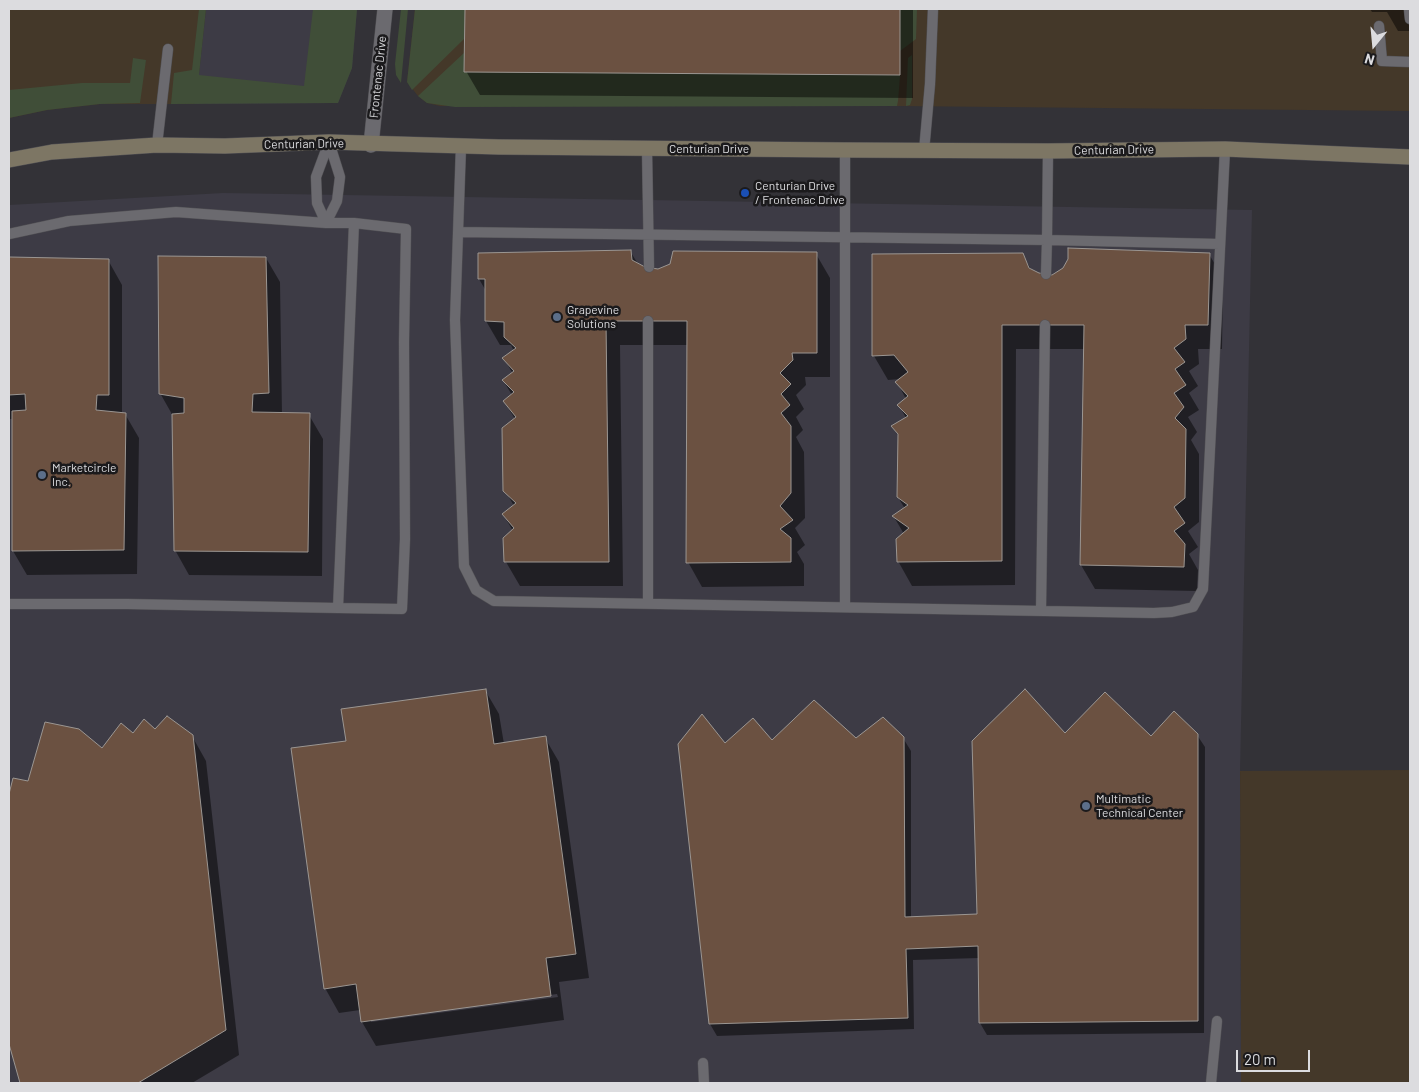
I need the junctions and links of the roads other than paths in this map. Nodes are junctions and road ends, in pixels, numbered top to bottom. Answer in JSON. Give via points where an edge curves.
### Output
{"nodes":[{"id":1,"x":385,"y":9,"type":"edge"},
{"id":2,"x":933,"y":9,"type":"edge"},
{"id":3,"x":1409,"y":9,"type":"edge"},
{"id":4,"x":1410,"y":19,"type":"edge"},
{"id":5,"x":1379,"y":26,"type":"dead end"},
{"id":6,"x":168,"y":49,"type":"dead end"},
{"id":7,"x":1410,"y":62,"type":"edge"},
{"id":8,"x":329,"y":142,"type":"junction"},
{"id":9,"x":371,"y":144,"type":"junction"},
{"id":10,"x":157,"y":145,"type":"junction"},
{"id":11,"x":461,"y":146,"type":"junction"},
{"id":12,"x":647,"y":149,"type":"junction"},
{"id":13,"x":1225,"y":149,"type":"junction"},
{"id":14,"x":845,"y":150,"type":"junction"},
{"id":15,"x":924,"y":151,"type":"junction"},
{"id":16,"x":1048,"y":151,"type":"junction"},
{"id":17,"x":1410,"y":157,"type":"edge"},
{"id":18,"x":9,"y":160,"type":"edge"},
{"id":19,"x":326,"y":223,"type":"junction"},
{"id":20,"x":354,"y":224,"type":"junction"},
{"id":21,"x":458,"y":232,"type":"junction"},
{"id":22,"x":9,"y":234,"type":"edge"},
{"id":23,"x":647,"y":235,"type":"junction"},
{"id":24,"x":844,"y":238,"type":"junction"},
{"id":25,"x":1047,"y":240,"type":"junction"},
{"id":26,"x":1220,"y":244,"type":"junction"},
{"id":27,"x":649,"y":268,"type":"dead end"},
{"id":28,"x":1046,"y":274,"type":"dead end"},
{"id":29,"x":648,"y":321,"type":"dead end"},
{"id":30,"x":1045,"y":325,"type":"dead end"},
{"id":31,"x":9,"y":604,"type":"edge"},
{"id":32,"x":648,"y":604,"type":"junction"},
{"id":33,"x":845,"y":607,"type":"junction"},
{"id":34,"x":338,"y":608,"type":"junction"},
{"id":35,"x":1041,"y":610,"type":"junction"},
{"id":36,"x":1217,"y":1021,"type":"dead end"},
{"id":37,"x":702,"y":1063,"type":"dead end"},
{"id":38,"x":704,"y":1083,"type":"edge"},
{"id":39,"x":1211,"y":1083,"type":"edge"}],
"edges":[{"from":1,"to":9,"type":"street","name":"Frontenac Drive"},
{"from":2,"to":15,"type":"lane"},
{"from":3,"to":4,"type":"lane"},
{"from":5,"to":7,"type":"lane","via":[[1382,61]]},
{"from":6,"to":10,"type":"lane"},
{"from":8,"to":9,"type":"street","name":"Centurian Drive"},
{"from":8,"to":10,"type":"street","name":"Centurian Drive"},
{"from":8,"to":19,"type":"lane","via":[[316,177],[317,203]]},
{"from":8,"to":19,"type":"lane","via":[[340,177],[337,201]]},
{"from":9,"to":11,"type":"street","name":"Centurian Drive"},
{"from":10,"to":18,"type":"street","name":"Centurian Drive","via":[[52,152]]},
{"from":11,"to":12,"type":"street","name":"Centurian Drive"},
{"from":11,"to":21,"type":"lane"},
{"from":12,"to":14,"type":"street","name":"Centurian Drive"},
{"from":12,"to":23,"type":"lane"},
{"from":13,"to":16,"type":"street","name":"Centurian Drive"},
{"from":13,"to":17,"type":"street","name":"Centurian Drive"},
{"from":13,"to":26,"type":"lane"},
{"from":14,"to":15,"type":"street","name":"Centurian Drive"},
{"from":14,"to":24,"type":"lane"},
{"from":15,"to":16,"type":"street","name":"Centurian Drive"},
{"from":16,"to":25,"type":"lane"},
{"from":19,"to":20,"type":"lane"},
{"from":19,"to":22,"type":"lane","via":[[176,212],[69,221]]},
{"from":20,"to":34,"type":"lane"},
{"from":20,"to":34,"type":"lane","via":[[406,229],[405,549],[402,609]]},
{"from":21,"to":23,"type":"lane"},
{"from":21,"to":32,"type":"lane","via":[[455,320],[464,566],[476,590],[494,601]]},
{"from":23,"to":24,"type":"lane"},
{"from":23,"to":27,"type":"lane"},
{"from":24,"to":25,"type":"lane"},
{"from":24,"to":33,"type":"lane"},
{"from":25,"to":26,"type":"lane"},
{"from":25,"to":28,"type":"lane"},
{"from":26,"to":35,"type":"lane","via":[[1204,589],[1192,607],[1172,612]]},
{"from":29,"to":32,"type":"lane"},
{"from":30,"to":35,"type":"lane"},
{"from":31,"to":34,"type":"lane"},
{"from":32,"to":33,"type":"lane"},
{"from":33,"to":35,"type":"lane"},
{"from":36,"to":39,"type":"lane"},
{"from":37,"to":38,"type":"lane"}]}
